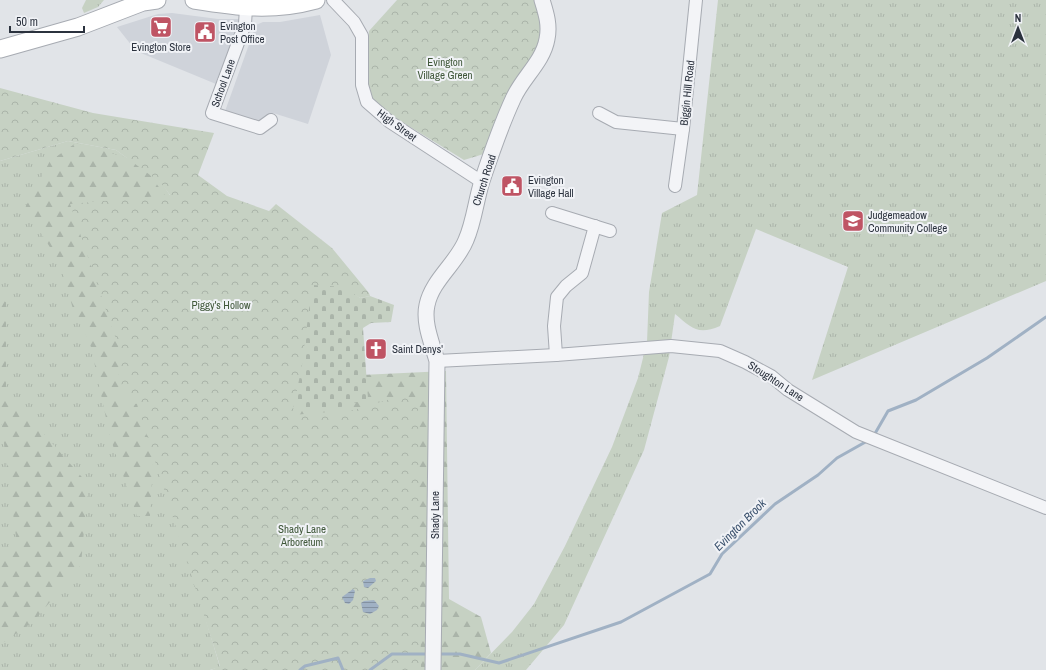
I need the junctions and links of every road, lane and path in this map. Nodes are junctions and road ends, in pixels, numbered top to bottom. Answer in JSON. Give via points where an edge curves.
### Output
{"nodes":[{"id":1,"x":157,"y":0,"type":"edge"},
{"id":2,"x":194,"y":0,"type":"edge"},
{"id":3,"x":316,"y":0,"type":"edge"},
{"id":4,"x":333,"y":0,"type":"edge"},
{"id":5,"x":542,"y":0,"type":"edge"},
{"id":6,"x":696,"y":0,"type":"edge"},
{"id":7,"x":123,"y":4,"type":"edge"},
{"id":8,"x":236,"y":5,"type":"edge"},
{"id":9,"x":0,"y":49,"type":"edge"},
{"id":10,"x":599,"y":113,"type":"dead end"},
{"id":11,"x":271,"y":120,"type":"dead end"},
{"id":12,"x":683,"y":129,"type":"junction"},
{"id":13,"x":482,"y":182,"type":"junction"},
{"id":14,"x":675,"y":186,"type":"dead end"},
{"id":15,"x":552,"y":213,"type":"dead end"},
{"id":16,"x":595,"y":226,"type":"junction"},
{"id":17,"x":610,"y":231,"type":"dead end"},
{"id":18,"x":556,"y":355,"type":"junction"},
{"id":19,"x":437,"y":361,"type":"junction"},
{"id":20,"x":1046,"y":508,"type":"edge"},
{"id":21,"x":433,"y":668,"type":"edge"}],
"edges":[{"from":1,"to":7,"type":"main road"},
{"from":2,"to":8,"type":"main road"},
{"from":3,"to":8,"type":"main road","via":[[270,8]]},
{"from":4,"to":13,"type":"street","name":"High Street","via":[[354,22],[362,36],[362,85],[367,102],[390,122]]},
{"from":5,"to":13,"type":"street","name":"Church Road","via":[[548,28],[544,51],[513,99]]},
{"from":6,"to":12,"type":"street","name":"Biggin Hill Road"},
{"from":7,"to":9,"type":"main road","via":[[78,27]]},
{"from":8,"to":11,"type":"street","name":"School Lane","via":[[245,24],[212,113],[261,133]]},
{"from":10,"to":12,"type":"street","via":[[616,122]]},
{"from":12,"to":14,"type":"street","name":"Biggin Hill Road"},
{"from":13,"to":19,"type":"street","name":"Church Road","via":[[466,241],[427,303],[427,327]]},
{"from":15,"to":16,"type":"street"},
{"from":16,"to":17,"type":"street"},
{"from":16,"to":18,"type":"street","via":[[582,273],[558,296],[554,326]]},
{"from":18,"to":19,"type":"street","name":"Stoughton Lane"},
{"from":18,"to":20,"type":"street","name":"Stoughton Lane","via":[[671,346],[720,351],[771,376],[788,390],[856,432]]},
{"from":19,"to":21,"type":"street","name":"Shady Lane"}]}
